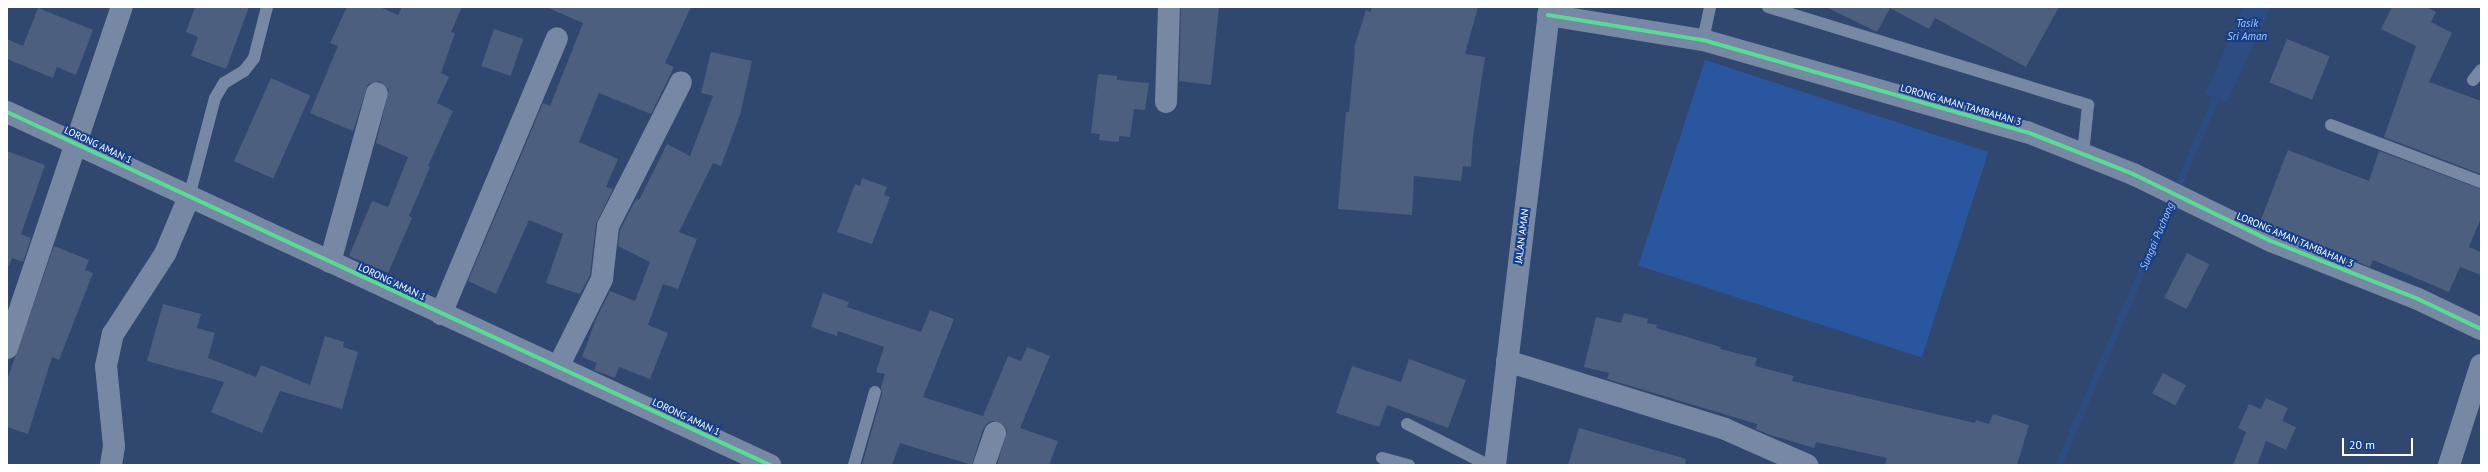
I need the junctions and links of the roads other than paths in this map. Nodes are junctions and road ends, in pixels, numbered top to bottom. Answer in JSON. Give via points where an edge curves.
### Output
{"nodes":[{"id":1,"x":122,"y":7,"type":"edge"},
{"id":2,"x":266,"y":7,"type":"edge"},
{"id":3,"x":1169,"y":7,"type":"edge"},
{"id":4,"x":1710,"y":7,"type":"edge"},
{"id":5,"x":1768,"y":7,"type":"edge"},
{"id":6,"x":1549,"y":11,"type":"edge"},
{"id":7,"x":557,"y":38,"type":"dead end"},
{"id":8,"x":1703,"y":40,"type":"junction"},
{"id":9,"x":2481,"y":70,"type":"edge"},
{"id":10,"x":2473,"y":80,"type":"dead end"},
{"id":11,"x":681,"y":82,"type":"dead end"},
{"id":12,"x":377,"y":94,"type":"dead end"},
{"id":13,"x":1166,"y":102,"type":"dead end"},
{"id":14,"x":7,"y":112,"type":"edge"},
{"id":15,"x":2331,"y":124,"type":"dead end"},
{"id":16,"x":76,"y":143,"type":"junction"},
{"id":17,"x":2083,"y":154,"type":"junction"},
{"id":18,"x":2481,"y":182,"type":"edge"},
{"id":19,"x":189,"y":197,"type":"junction"},
{"id":20,"x":330,"y":262,"type":"junction"},
{"id":21,"x":441,"y":314,"type":"junction"},
{"id":22,"x":2481,"y":329,"type":"edge"},
{"id":23,"x":7,"y":348,"type":"edge"},
{"id":24,"x":1507,"y":361,"type":"junction"},
{"id":25,"x":2481,"y":365,"type":"edge"},
{"id":26,"x":558,"y":367,"type":"junction"},
{"id":27,"x":875,"y":392,"type":"dead end"},
{"id":28,"x":1407,"y":424,"type":"dead end"},
{"id":29,"x":995,"y":433,"type":"dead end"},
{"id":30,"x":1382,"y":458,"type":"dead end"},
{"id":31,"x":111,"y":465,"type":"edge"},
{"id":32,"x":770,"y":465,"type":"edge"},
{"id":33,"x":854,"y":465,"type":"edge"},
{"id":34,"x":984,"y":465,"type":"edge"},
{"id":35,"x":1409,"y":465,"type":"edge"},
{"id":36,"x":1488,"y":465,"type":"edge"},
{"id":37,"x":1494,"y":465,"type":"edge"},
{"id":38,"x":1807,"y":465,"type":"edge"},
{"id":39,"x":2449,"y":465,"type":"edge"}],
"edges":[{"from":1,"to":16,"type":"street"},
{"from":2,"to":19,"type":"lane","via":[[254,58],[244,71],[224,83],[215,98]]},
{"from":3,"to":13,"type":"street"},
{"from":4,"to":8,"type":"lane"},
{"from":5,"to":17,"type":"lane","via":[[2088,105]]},
{"from":6,"to":8,"type":"street","name":"LORONG AMAN TAMBAHAN 3"},
{"from":6,"to":24,"type":"street","name":"JALAN AMAN"},
{"from":7,"to":21,"type":"street"},
{"from":8,"to":17,"type":"street","name":"LORONG AMAN TAMBAHAN 3","via":[[2027,132]]},
{"from":9,"to":10,"type":"lane"},
{"from":11,"to":26,"type":"street","via":[[608,226],[602,279]]},
{"from":12,"to":20,"type":"street"},
{"from":14,"to":16,"type":"street","name":"LORONG AMAN 1"},
{"from":15,"to":18,"type":"lane"},
{"from":16,"to":19,"type":"street","name":"LORONG AMAN 1"},
{"from":16,"to":23,"type":"street"},
{"from":17,"to":22,"type":"street","name":"LORONG AMAN TAMBAHAN 3","via":[[2164,189],[2271,241],[2418,300]]},
{"from":19,"to":20,"type":"street","name":"LORONG AMAN 1"},
{"from":19,"to":31,"type":"street","via":[[165,254],[113,334],[106,366],[114,446]]},
{"from":20,"to":21,"type":"street","name":"LORONG AMAN 1"},
{"from":21,"to":26,"type":"street","name":"LORONG AMAN 1"},
{"from":24,"to":37,"type":"street","name":"JALAN AMAN"},
{"from":24,"to":38,"type":"street","via":[[1725,429]]},
{"from":25,"to":39,"type":"street"},
{"from":26,"to":32,"type":"street","name":"LORONG AMAN 1"},
{"from":27,"to":33,"type":"lane"},
{"from":28,"to":36,"type":"lane"},
{"from":29,"to":34,"type":"street"},
{"from":30,"to":35,"type":"lane"}]}
